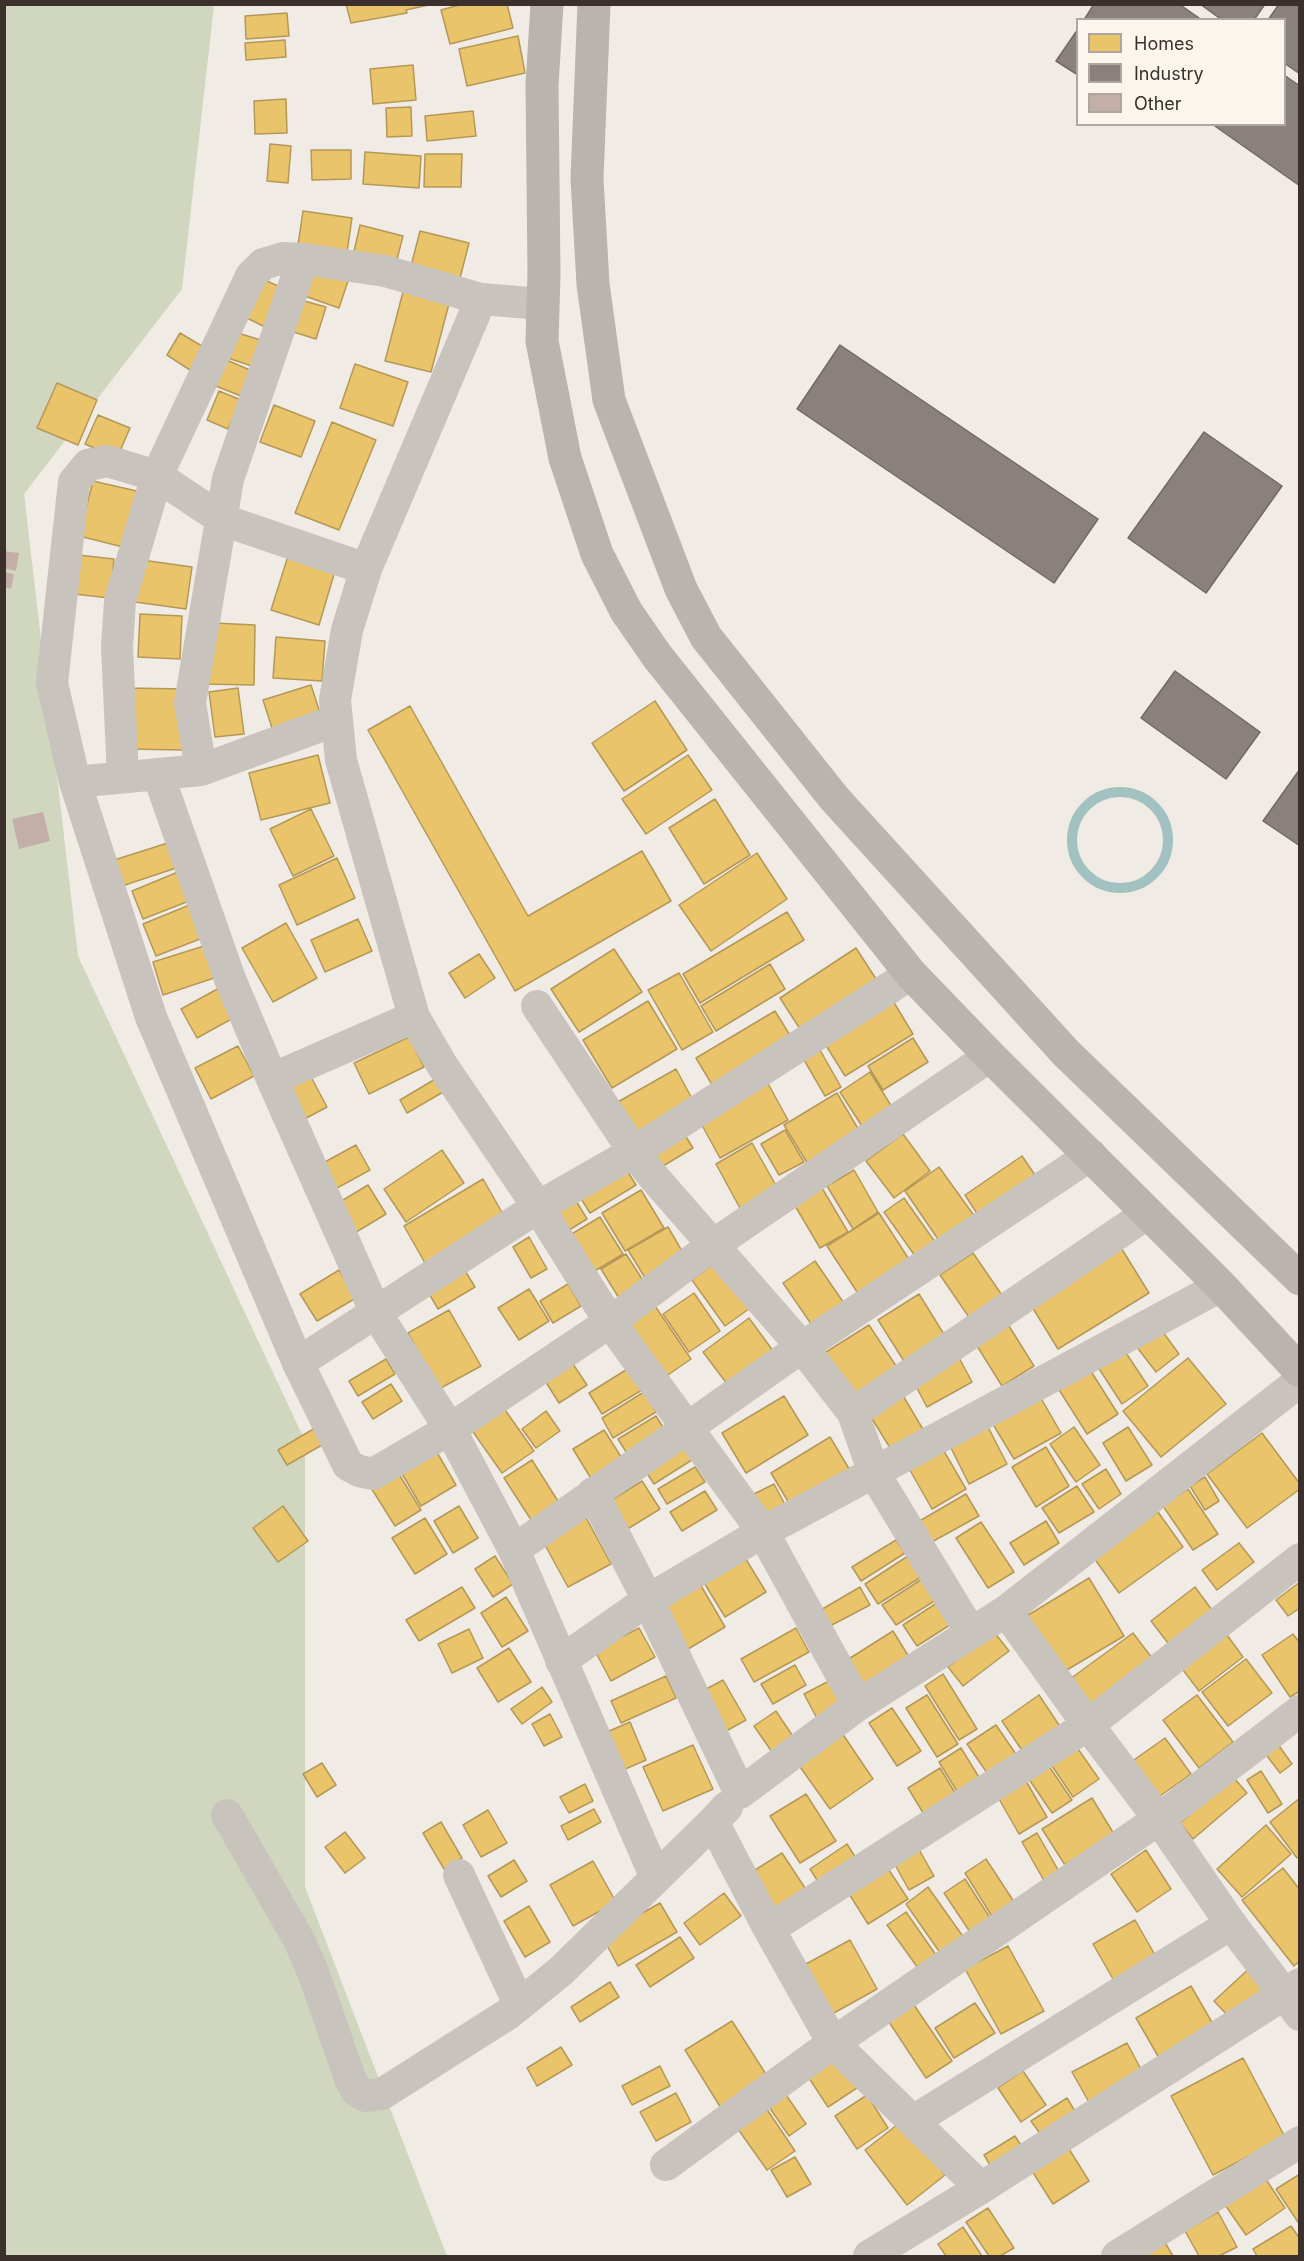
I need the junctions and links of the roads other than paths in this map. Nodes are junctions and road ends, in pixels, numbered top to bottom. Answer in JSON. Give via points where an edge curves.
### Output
{"nodes":[{"id":1,"x":547,"y":4,"type":"edge"},
{"id":2,"x":594,"y":4,"type":"edge"},
{"id":3,"x":303,"y":259,"type":"junction"},
{"id":4,"x":481,"y":299,"type":"junction"},
{"id":5,"x":543,"y":304,"type":"junction"},
{"id":6,"x":157,"y":476,"type":"junction"},
{"id":7,"x":223,"y":520,"type":"junction"},
{"id":8,"x":366,"y":569,"type":"junction"},
{"id":9,"x":337,"y":720,"type":"junction"},
{"id":10,"x":201,"y":770,"type":"junction"},
{"id":11,"x":158,"y":774,"type":"junction"},
{"id":12,"x":123,"y":777,"type":"junction"},
{"id":13,"x":75,"y":782,"type":"junction"},
{"id":14,"x":911,"y":974,"type":"junction"},
{"id":15,"x":537,"y":1006,"type":"dead end"},
{"id":16,"x":414,"y":1017,"type":"junction"},
{"id":17,"x":990,"y":1056,"type":"junction"},
{"id":18,"x":272,"y":1079,"type":"junction"},
{"id":19,"x":634,"y":1152,"type":"junction"},
{"id":20,"x":1091,"y":1155,"type":"junction"},
{"id":21,"x":538,"y":1207,"type":"junction"},
{"id":22,"x":1148,"y":1213,"type":"junction"},
{"id":23,"x":713,"y":1245,"type":"junction"},
{"id":24,"x":1299,"y":1279,"type":"edge"},
{"id":25,"x":1221,"y":1286,"type":"junction"},
{"id":26,"x":376,"y":1313,"type":"junction"},
{"id":27,"x":610,"y":1322,"type":"junction"},
{"id":28,"x":802,"y":1347,"type":"junction"},
{"id":29,"x":298,"y":1363,"type":"junction"},
{"id":30,"x":1299,"y":1371,"type":"edge"},
{"id":31,"x":1299,"y":1381,"type":"edge"},
{"id":32,"x":853,"y":1413,"type":"junction"},
{"id":33,"x":687,"y":1428,"type":"junction"},
{"id":34,"x":450,"y":1429,"type":"junction"},
{"id":35,"x":874,"y":1473,"type":"junction"},
{"id":36,"x":593,"y":1493,"type":"junction"},
{"id":37,"x":763,"y":1532,"type":"junction"},
{"id":38,"x":514,"y":1550,"type":"junction"},
{"id":39,"x":1299,"y":1559,"type":"edge"},
{"id":40,"x":648,"y":1600,"type":"junction"},
{"id":41,"x":1006,"y":1611,"type":"junction"},
{"id":42,"x":970,"y":1634,"type":"junction"},
{"id":43,"x":561,"y":1661,"type":"junction"},
{"id":44,"x":858,"y":1705,"type":"junction"},
{"id":45,"x":1299,"y":1711,"type":"edge"},
{"id":46,"x":1088,"y":1725,"type":"junction"},
{"id":47,"x":740,"y":1793,"type":"junction"},
{"id":48,"x":227,"y":1815,"type":"dead end"},
{"id":49,"x":1160,"y":1820,"type":"junction"},
{"id":50,"x":713,"y":1822,"type":"junction"},
{"id":51,"x":459,"y":1875,"type":"dead end"},
{"id":52,"x":656,"y":1878,"type":"junction"},
{"id":53,"x":1231,"y":1924,"type":"junction"},
{"id":54,"x":769,"y":1929,"type":"junction"},
{"id":55,"x":1295,"y":1998,"type":"edge"},
{"id":56,"x":519,"y":2004,"type":"junction"},
{"id":57,"x":833,"y":2043,"type":"junction"},
{"id":58,"x":913,"y":2121,"type":"junction"},
{"id":59,"x":1299,"y":2142,"type":"edge"},
{"id":60,"x":666,"y":2165,"type":"dead end"},
{"id":61,"x":981,"y":2188,"type":"junction"},
{"id":62,"x":869,"y":2256,"type":"edge"},
{"id":63,"x":1117,"y":2256,"type":"edge"}],
"edges":[{"from":1,"to":5,"type":"street","via":[[542,86]]},
{"from":2,"to":24,"type":"street","via":[[587,179],[592,284],[609,400],[681,590],[706,637],[834,798],[1066,1053]]},
{"from":3,"to":4,"type":"street","via":[[384,271]]},
{"from":3,"to":6,"type":"street","via":[[283,258],[263,264],[251,276]]},
{"from":3,"to":7,"type":"street","via":[[228,479]]},
{"from":4,"to":5,"type":"street"},
{"from":4,"to":8,"type":"street"},
{"from":5,"to":14,"type":"street","via":[[542,341],[565,458],[597,554],[626,611],[657,656]]},
{"from":6,"to":7,"type":"street"},
{"from":6,"to":12,"type":"street","via":[[120,601],[117,647]]},
{"from":6,"to":13,"type":"street","via":[[107,460],[88,465],[74,482],[52,683]]},
{"from":7,"to":8,"type":"street"},
{"from":7,"to":10,"type":"street","via":[[190,703]]},
{"from":8,"to":9,"type":"street","via":[[347,630],[335,700]]},
{"from":9,"to":10,"type":"street"},
{"from":9,"to":16,"type":"street","via":[[341,760]]},
{"from":10,"to":11,"type":"street"},
{"from":11,"to":12,"type":"street"},
{"from":11,"to":18,"type":"street","via":[[230,979]]},
{"from":12,"to":13,"type":"street"},
{"from":13,"to":29,"type":"street","via":[[151,1017]]},
{"from":14,"to":17,"type":"street"},
{"from":14,"to":19,"type":"street"},
{"from":15,"to":19,"type":"street"},
{"from":16,"to":18,"type":"street"},
{"from":16,"to":21,"type":"street"},
{"from":17,"to":20,"type":"street"},
{"from":17,"to":23,"type":"street"},
{"from":18,"to":26,"type":"street"},
{"from":19,"to":21,"type":"street"},
{"from":19,"to":23,"type":"street"},
{"from":20,"to":22,"type":"street"},
{"from":20,"to":28,"type":"street"},
{"from":21,"to":26,"type":"street"},
{"from":21,"to":27,"type":"street"},
{"from":22,"to":25,"type":"street"},
{"from":22,"to":32,"type":"street"},
{"from":23,"to":27,"type":"street"},
{"from":23,"to":28,"type":"street"},
{"from":25,"to":30,"type":"street"},
{"from":25,"to":35,"type":"street"},
{"from":26,"to":29,"type":"street"},
{"from":26,"to":34,"type":"street"},
{"from":27,"to":33,"type":"street"},
{"from":27,"to":34,"type":"street"},
{"from":28,"to":32,"type":"street"},
{"from":28,"to":33,"type":"street"},
{"from":29,"to":34,"type":"street","via":[[348,1465],[359,1471],[373,1474]]},
{"from":31,"to":41,"type":"street"},
{"from":32,"to":35,"type":"street"},
{"from":33,"to":36,"type":"street"},
{"from":33,"to":37,"type":"street"},
{"from":34,"to":38,"type":"street"},
{"from":35,"to":37,"type":"street"},
{"from":35,"to":42,"type":"street"},
{"from":36,"to":38,"type":"street"},
{"from":36,"to":40,"type":"street"},
{"from":37,"to":40,"type":"street"},
{"from":37,"to":44,"type":"street"},
{"from":38,"to":43,"type":"street"},
{"from":39,"to":46,"type":"street"},
{"from":40,"to":43,"type":"street"},
{"from":40,"to":47,"type":"street"},
{"from":41,"to":42,"type":"street"},
{"from":41,"to":46,"type":"street"},
{"from":42,"to":44,"type":"street"},
{"from":43,"to":52,"type":"street"},
{"from":44,"to":47,"type":"street"},
{"from":45,"to":49,"type":"street"},
{"from":46,"to":49,"type":"street"},
{"from":46,"to":54,"type":"street"},
{"from":47,"to":50,"type":"street"},
{"from":48,"to":56,"type":"street","via":[[299,1941],[356,2090],[366,2096],[382,2094]]},
{"from":49,"to":53,"type":"street"},
{"from":49,"to":57,"type":"street"},
{"from":50,"to":52,"type":"street"},
{"from":50,"to":54,"type":"street"},
{"from":51,"to":56,"type":"street"},
{"from":52,"to":56,"type":"street","via":[[561,1971]]},
{"from":53,"to":55,"type":"street"},
{"from":53,"to":58,"type":"street"},
{"from":54,"to":57,"type":"street"},
{"from":55,"to":61,"type":"street"},
{"from":57,"to":58,"type":"street"},
{"from":57,"to":60,"type":"street"},
{"from":58,"to":61,"type":"street"},
{"from":59,"to":63,"type":"street"},
{"from":61,"to":62,"type":"street"}]}
